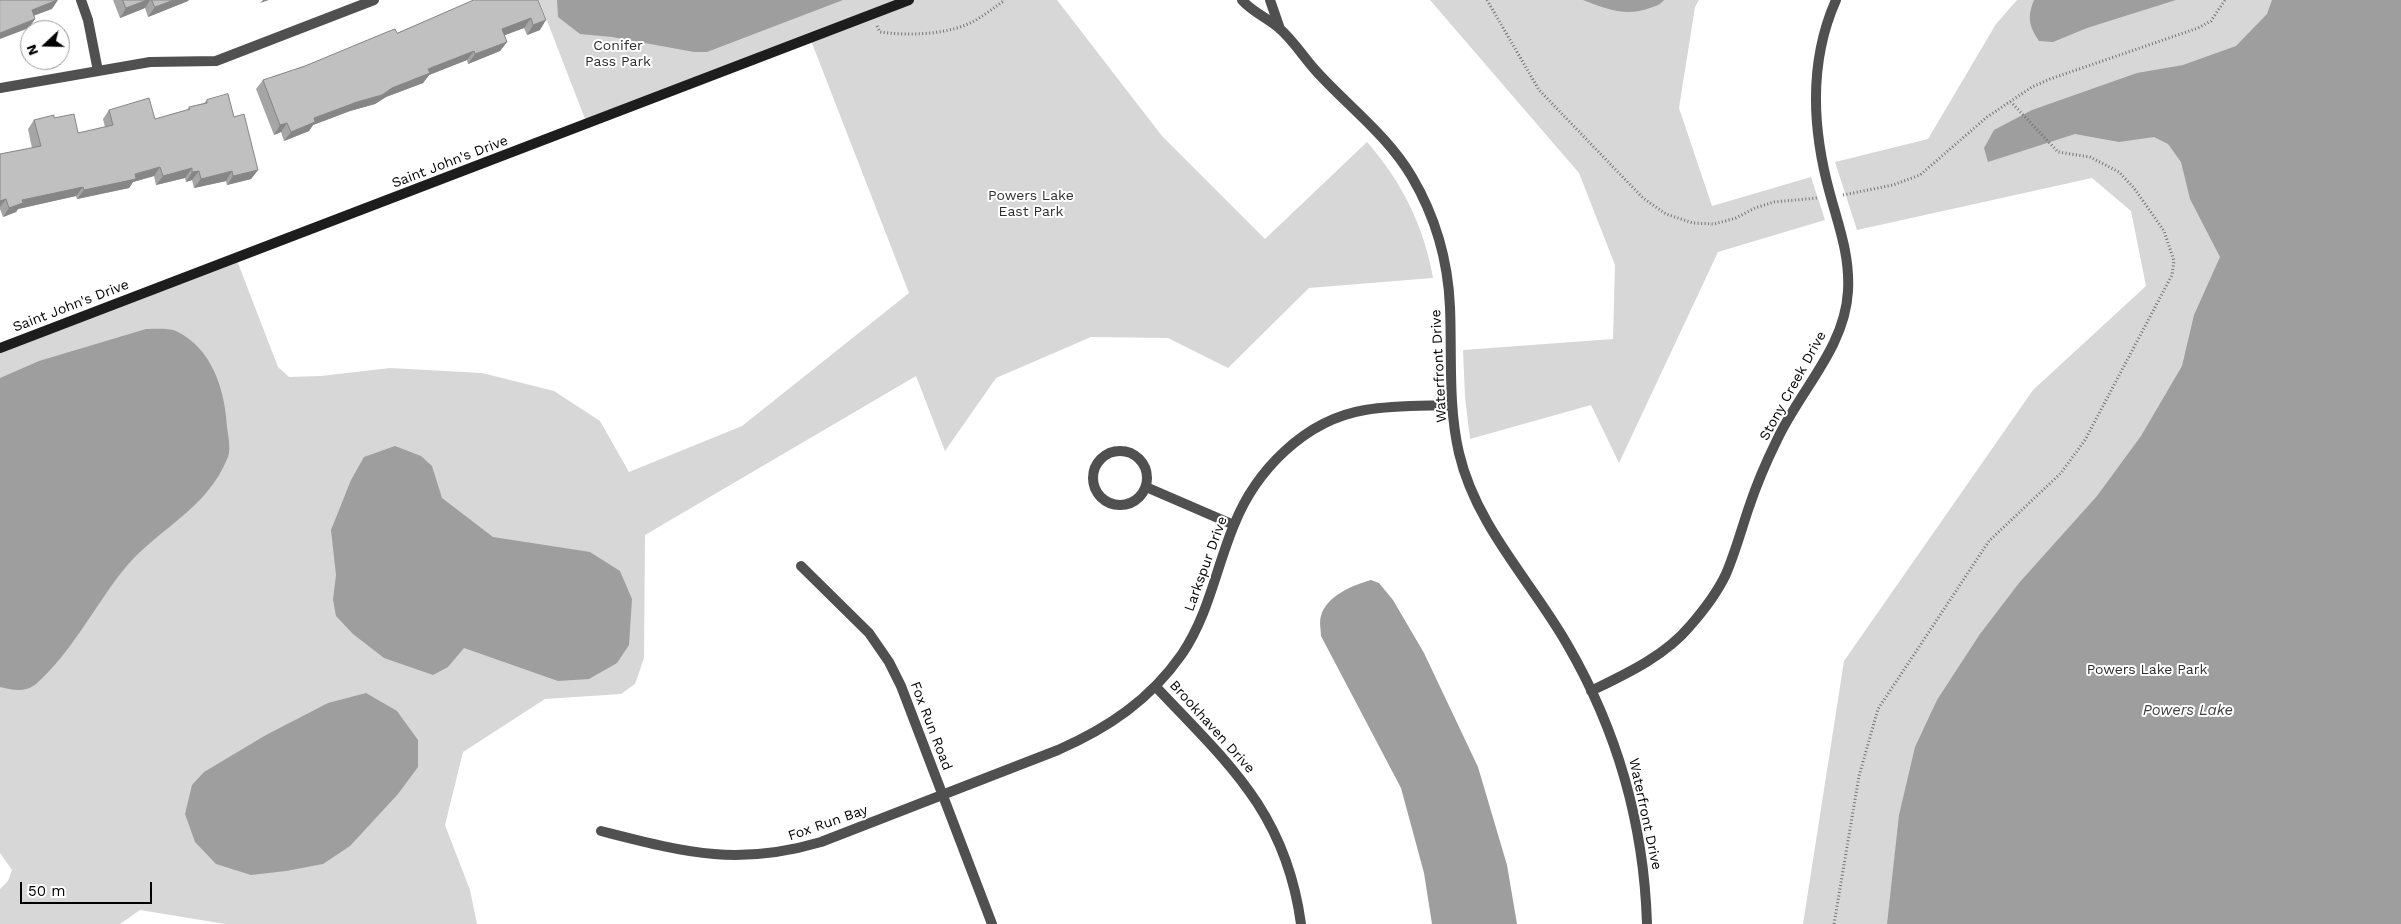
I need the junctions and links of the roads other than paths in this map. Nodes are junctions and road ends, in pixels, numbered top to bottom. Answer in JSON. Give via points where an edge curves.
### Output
{"nodes":[{"id":1,"x":81,"y":0,"type":"edge"},
{"id":2,"x":374,"y":0,"type":"edge"},
{"id":3,"x":1242,"y":0,"type":"edge"},
{"id":4,"x":1270,"y":0,"type":"edge"},
{"id":5,"x":1836,"y":0,"type":"edge"},
{"id":6,"x":904,"y":1,"type":"edge"},
{"id":7,"x":356,"y":3,"type":"edge"},
{"id":8,"x":1280,"y":29,"type":"junction"},
{"id":9,"x":98,"y":71,"type":"junction"},
{"id":10,"x":0,"y":88,"type":"edge"},
{"id":11,"x":0,"y":348,"type":"edge"},
{"id":12,"x":1452,"y":405,"type":"junction"},
{"id":13,"x":1146,"y":487,"type":"junction"},
{"id":14,"x":1234,"y":525,"type":"junction"},
{"id":15,"x":801,"y":566,"type":"dead end"},
{"id":16,"x":1156,"y":687,"type":"junction"},
{"id":17,"x":1592,"y":691,"type":"junction"},
{"id":18,"x":942,"y":795,"type":"junction"},
{"id":19,"x":601,"y":831,"type":"dead end"},
{"id":20,"x":992,"y":924,"type":"edge"},
{"id":21,"x":1301,"y":924,"type":"edge"},
{"id":22,"x":1647,"y":924,"type":"edge"}],
"edges":[{"from":1,"to":9,"type":"street"},
{"from":2,"to":7,"type":"street"},
{"from":3,"to":8,"type":"street","name":"Waterfront Drive"},
{"from":4,"to":8,"type":"street","name":"Waterfront Drive"},
{"from":5,"to":17,"type":"street","name":"Stony Creek Drive","via":[[1816,69],[1814,103],[1822,164],[1843,233],[1848,263],[1843,322],[1832,348],[1777,439],[1726,574],[1709,603],[1689,628],[1662,652]]},
{"from":6,"to":11,"type":"street","name":"Saint John's Drive"},
{"from":7,"to":9,"type":"street","via":[[216,61],[162,61]]},
{"from":8,"to":12,"type":"street","name":"Waterfront Drive","via":[[1395,152],[1427,206],[1440,240],[1447,277]]},
{"from":9,"to":10,"type":"street"},
{"from":12,"to":14,"type":"street","name":"Larkspur Drive","via":[[1363,410],[1324,424],[1289,445],[1265,471]]},
{"from":12,"to":17,"type":"street","name":"Waterfront Drive","via":[[1459,453],[1480,510],[1567,644]]},
{"from":13,"to":13,"type":"street","via":[[1146,469],[1134,455],[1116,451],[1099,460],[1095,468],[1094,486],[1103,500],[1110,504],[1128,505],[1142,495]]},
{"from":13,"to":14,"type":"street"},
{"from":14,"to":16,"type":"street","name":"Larkspur Drive","via":[[1201,620],[1182,654]]},
{"from":15,"to":18,"type":"street","name":"Fox Run Road","via":[[869,633],[889,662]]},
{"from":16,"to":18,"type":"street","name":"Larkspur Drive","via":[[1124,715],[1090,736]]},
{"from":16,"to":21,"type":"street","name":"Brookhaven Drive","via":[[1239,774],[1262,808],[1293,876]]},
{"from":17,"to":22,"type":"street","name":"Waterfront Drive","via":[[1628,788],[1646,887]]},
{"from":18,"to":19,"type":"street","name":"Fox Run Bay","via":[[788,852],[719,856],[677,850]]},
{"from":18,"to":20,"type":"street","name":"Fox Run Road"}]}
